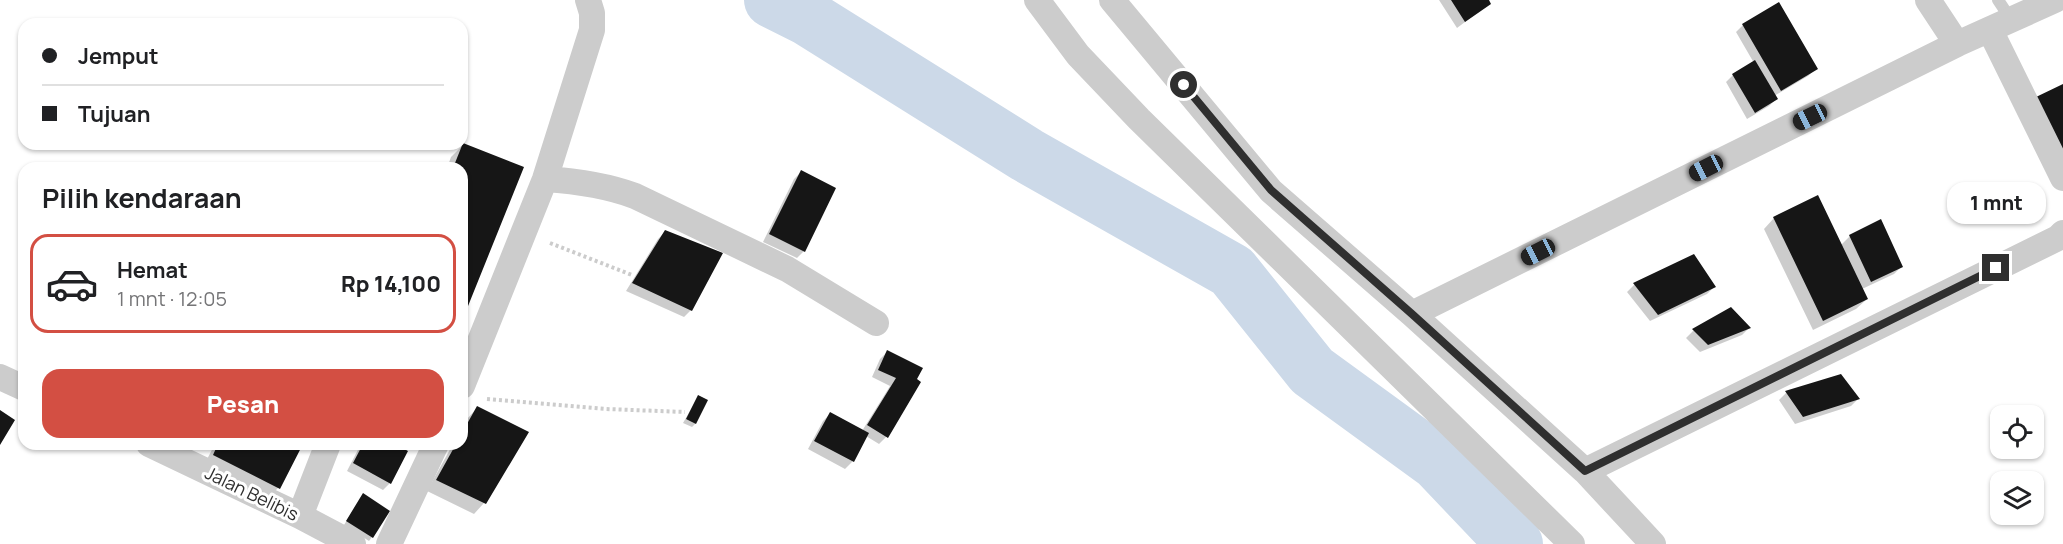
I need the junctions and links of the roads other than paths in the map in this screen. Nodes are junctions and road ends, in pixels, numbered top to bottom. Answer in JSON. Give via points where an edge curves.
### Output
{"nodes":[{"id":1,"x":588,"y":0,"type":"edge"},
{"id":2,"x":1037,"y":0,"type":"edge"},
{"id":3,"x":1112,"y":0,"type":"edge"},
{"id":4,"x":1928,"y":0,"type":"edge"},
{"id":5,"x":2055,"y":0,"type":"edge"},
{"id":6,"x":2000,"y":17,"type":"edge"},
{"id":7,"x":1957,"y":44,"type":"junction"},
{"id":8,"x":2063,"y":178,"type":"edge"},
{"id":9,"x":545,"y":179,"type":"junction"},
{"id":10,"x":2063,"y":233,"type":"edge"},
{"id":11,"x":1412,"y":314,"type":"junction"},
{"id":12,"x":876,"y":323,"type":"dead end"},
{"id":13,"x":468,"y":371,"type":"edge"},
{"id":14,"x":0,"y":377,"type":"edge"},
{"id":15,"x":18,"y":385,"type":"edge"},
{"id":16,"x":162,"y":450,"type":"edge"},
{"id":17,"x":326,"y":450,"type":"edge"},
{"id":18,"x":433,"y":450,"type":"edge"},
{"id":19,"x":1585,"y":471,"type":"junction"},
{"id":20,"x":300,"y":516,"type":"junction"},
{"id":21,"x":353,"y":544,"type":"edge"},
{"id":22,"x":389,"y":544,"type":"edge"},
{"id":23,"x":1572,"y":544,"type":"edge"},
{"id":24,"x":1653,"y":544,"type":"edge"}],
"edges":[{"from":1,"to":9,"type":"street","via":[[592,30]]},
{"from":2,"to":23,"type":"street","via":[[1078,55],[1139,119]]},
{"from":3,"to":11,"type":"street","via":[[1271,190]]},
{"from":4,"to":7,"type":"street"},
{"from":5,"to":6,"type":"street"},
{"from":6,"to":7,"type":"street"},
{"from":6,"to":8,"type":"street"},
{"from":7,"to":11,"type":"street"},
{"from":9,"to":12,"type":"street","via":[[614,188],[635,196],[787,269]]},
{"from":9,"to":13,"type":"street"},
{"from":10,"to":19,"type":"street"},
{"from":11,"to":19,"type":"street"},
{"from":14,"to":15,"type":"street"},
{"from":16,"to":20,"type":"street","name":"Jalan Belibis"},
{"from":17,"to":20,"type":"street"},
{"from":18,"to":22,"type":"street"},
{"from":19,"to":24,"type":"street"},
{"from":20,"to":21,"type":"street","name":"Jalan Belibis"}]}
